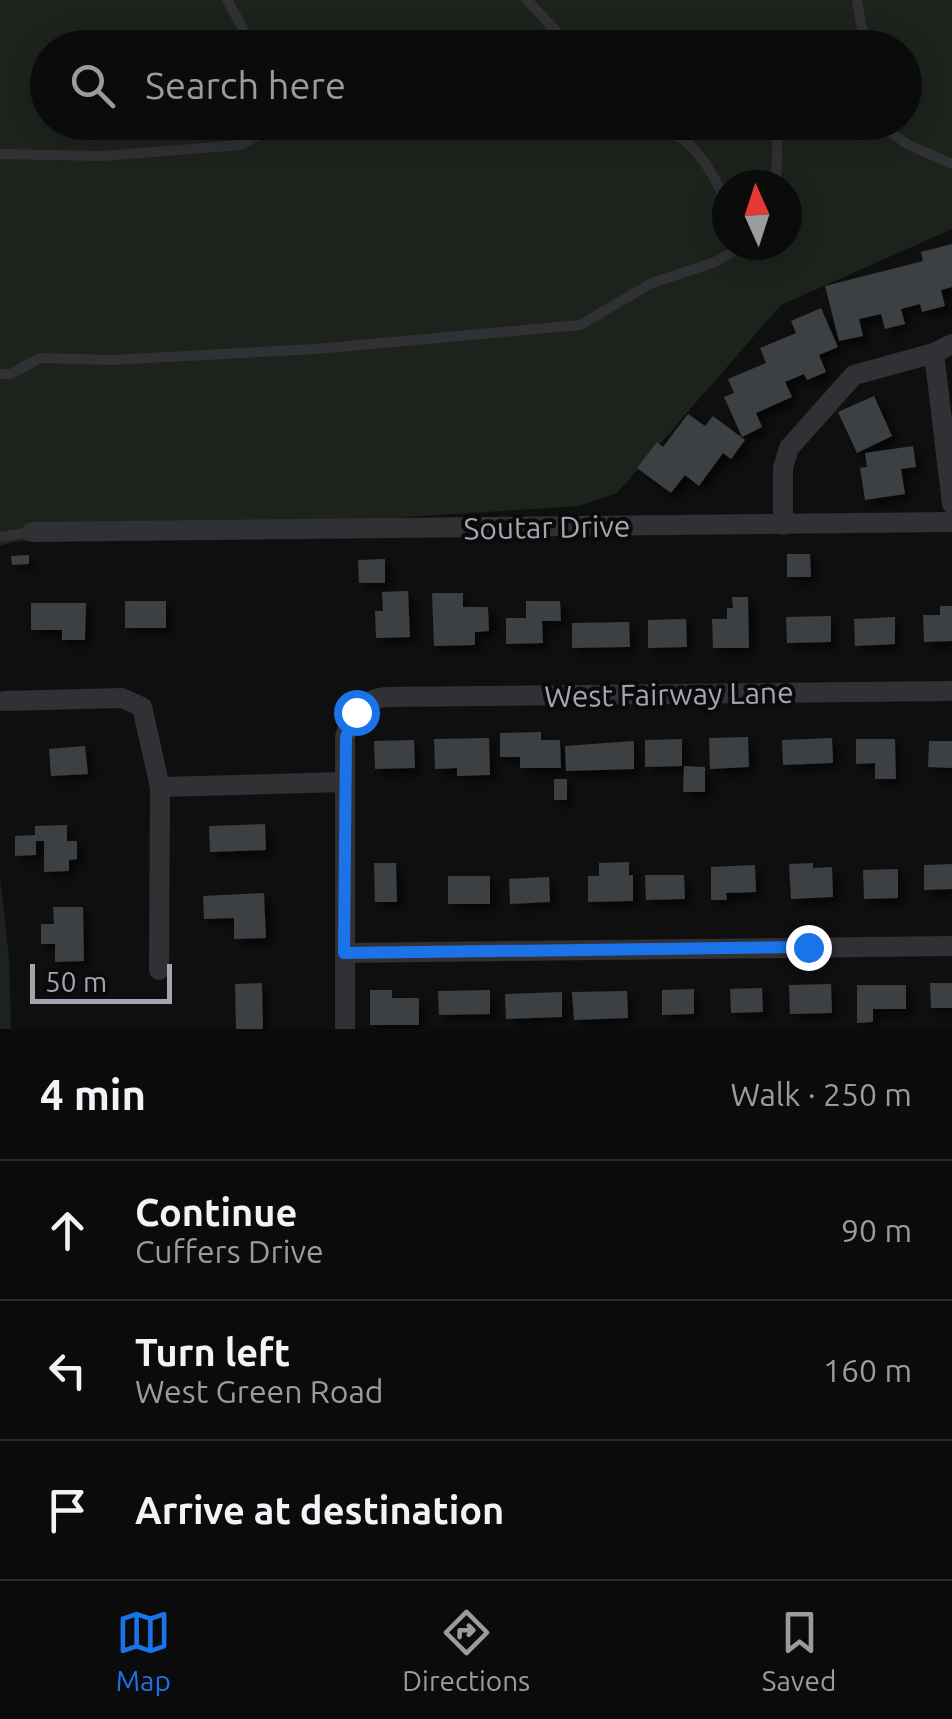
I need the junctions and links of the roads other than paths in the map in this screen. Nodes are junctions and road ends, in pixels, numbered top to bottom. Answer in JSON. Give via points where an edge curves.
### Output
{"nodes":[{"id":1,"x":227,"y":0,"type":"edge"},
{"id":2,"x":527,"y":0,"type":"edge"},
{"id":3,"x":857,"y":0,"type":"edge"},
{"id":4,"x":244,"y":30,"type":"edge"},
{"id":5,"x":555,"y":30,"type":"edge"},
{"id":6,"x":862,"y":30,"type":"edge"},
{"id":7,"x":249,"y":140,"type":"edge"},
{"id":8,"x":684,"y":140,"type":"edge"},
{"id":9,"x":777,"y":140,"type":"edge"},
{"id":10,"x":901,"y":140,"type":"edge"},
{"id":11,"x":0,"y":154,"type":"edge"},
{"id":12,"x":952,"y":164,"type":"edge"},
{"id":13,"x":776,"y":170,"type":"edge"},
{"id":14,"x":712,"y":175,"type":"edge"},
{"id":15,"x":719,"y":260,"type":"edge"},
{"id":16,"x":943,"y":348,"type":"edge"},
{"id":17,"x":0,"y":374,"type":"edge"},
{"id":18,"x":952,"y":504,"type":"edge"},
{"id":19,"x":952,"y":522,"type":"edge"},
{"id":20,"x":783,"y":525,"type":"junction"},
{"id":21,"x":32,"y":532,"type":"joint"},
{"id":22,"x":0,"y":537,"type":"edge"},
{"id":23,"x":952,"y":692,"type":"edge"},
{"id":24,"x":4,"y":701,"type":"dead end"},
{"id":25,"x":344,"y":782,"type":"junction"},
{"id":26,"x":160,"y":787,"type":"junction"},
{"id":27,"x":952,"y":946,"type":"edge"},
{"id":28,"x":344,"y":953,"type":"junction"},
{"id":29,"x":160,"y":970,"type":"dead end"},
{"id":30,"x":345,"y":1029,"type":"edge"}],
"edges":[{"from":1,"to":4,"type":"lane"},
{"from":2,"to":5,"type":"lane"},
{"from":3,"to":6,"type":"lane"},
{"from":7,"to":11,"type":"lane","via":[[103,156]]},
{"from":8,"to":14,"type":"lane"},
{"from":9,"to":13,"type":"lane"},
{"from":10,"to":12,"type":"lane"},
{"from":15,"to":17,"type":"lane","via":[[652,284],[580,325],[316,349],[40,358]]},
{"from":16,"to":18,"type":"street"},
{"from":16,"to":20,"type":"street","via":[[861,371],[789,448]]},
{"from":19,"to":20,"type":"street","name":"Soutar Drive"},
{"from":20,"to":21,"type":"street","name":"Soutar Drive"},
{"from":21,"to":22,"type":"lane"},
{"from":23,"to":25,"type":"street","name":"West Fairway Lane","via":[[386,697],[362,706],[350,720]]},
{"from":24,"to":26,"type":"street","via":[[134,702],[142,708]]},
{"from":25,"to":26,"type":"street"},
{"from":25,"to":28,"type":"street"},
{"from":26,"to":29,"type":"street"},
{"from":27,"to":28,"type":"street"},
{"from":28,"to":30,"type":"street"}]}
